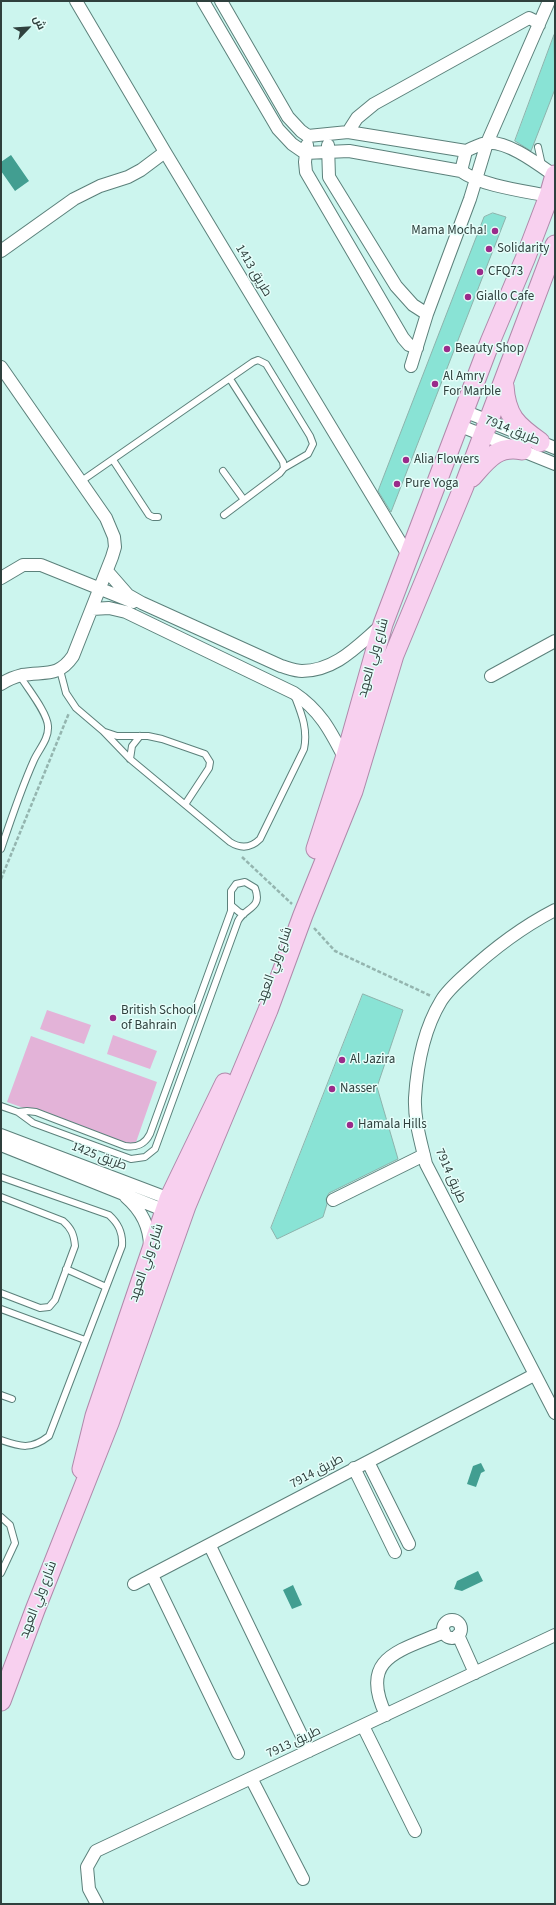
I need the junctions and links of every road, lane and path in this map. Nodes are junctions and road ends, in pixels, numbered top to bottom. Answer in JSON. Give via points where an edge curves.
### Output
{"nodes":[{"id":1,"x":76,"y":1,"type":"edge"},
{"id":2,"x":203,"y":1,"type":"edge"},
{"id":3,"x":221,"y":1,"type":"edge"},
{"id":4,"x":548,"y":1,"type":"edge"},
{"id":5,"x":539,"y":25,"type":"junction"},
{"id":6,"x":348,"y":132,"type":"junction"},
{"id":7,"x":327,"y":135,"type":"junction"},
{"id":8,"x":308,"y":136,"type":"junction"},
{"id":9,"x":487,"y":143,"type":"junction"},
{"id":10,"x":538,"y":147,"type":"dead end"},
{"id":11,"x":466,"y":151,"type":"junction"},
{"id":12,"x":164,"y":152,"type":"junction"},
{"id":13,"x":328,"y":152,"type":"junction"},
{"id":14,"x":305,"y":153,"type":"junction"},
{"id":15,"x":461,"y":171,"type":"junction"},
{"id":16,"x":552,"y":174,"type":"edge"},
{"id":17,"x":476,"y":178,"type":"junction"},
{"id":18,"x":549,"y":196,"type":"junction"},
{"id":19,"x":555,"y":213,"type":"edge"},
{"id":20,"x":555,"y":245,"type":"edge"},
{"id":21,"x":1,"y":251,"type":"edge"},
{"id":22,"x":427,"y":314,"type":"junction"},
{"id":23,"x":529,"y":314,"type":"junction"},
{"id":24,"x":417,"y":348,"type":"junction"},
{"id":25,"x":411,"y":366,"type":"dead end"},
{"id":26,"x":1,"y":367,"type":"edge"},
{"id":27,"x":230,"y":379,"type":"junction"},
{"id":28,"x":504,"y":384,"type":"junction"},
{"id":29,"x":461,"y":418,"type":"junction"},
{"id":30,"x":487,"y":427,"type":"junction"},
{"id":31,"x":548,"y":445,"type":"edge"},
{"id":32,"x":522,"y":450,"type":"junction"},
{"id":33,"x":113,"y":460,"type":"junction"},
{"id":34,"x":555,"y":464,"type":"edge"},
{"id":35,"x":284,"y":468,"type":"junction"},
{"id":36,"x":223,"y":471,"type":"dead end"},
{"id":37,"x":80,"y":482,"type":"junction"},
{"id":38,"x":464,"y":486,"type":"junction"},
{"id":39,"x":244,"y":500,"type":"junction"},
{"id":40,"x":224,"y":515,"type":"dead end"},
{"id":41,"x":158,"y":517,"type":"dead end"},
{"id":42,"x":408,"y":555,"type":"junction"},
{"id":43,"x":107,"y":571,"type":"junction"},
{"id":44,"x":1,"y":578,"type":"edge"},
{"id":45,"x":100,"y":589,"type":"junction"},
{"id":46,"x":142,"y":603,"type":"junction"},
{"id":47,"x":92,"y":609,"type":"junction"},
{"id":48,"x":383,"y":624,"type":"junction"},
{"id":49,"x":555,"y":642,"type":"edge"},
{"id":50,"x":281,"y":666,"type":"junction"},
{"id":51,"x":60,"y":670,"type":"junction"},
{"id":52,"x":20,"y":676,"type":"junction"},
{"id":53,"x":491,"y":676,"type":"dead end"},
{"id":54,"x":273,"y":683,"type":"junction"},
{"id":55,"x":1,"y":684,"type":"edge"},
{"id":56,"x":294,"y":693,"type":"junction"},
{"id":57,"x":74,"y":718,"type":"dead end"},
{"id":58,"x":103,"y":731,"type":"junction"},
{"id":59,"x":140,"y":736,"type":"junction"},
{"id":60,"x":130,"y":759,"type":"junction"},
{"id":61,"x":345,"y":759,"type":"junction"},
{"id":62,"x":186,"y":804,"type":"junction"},
{"id":63,"x":1,"y":849,"type":"edge"},
{"id":64,"x":240,"y":855,"type":"dead end"},
{"id":65,"x":312,"y":878,"type":"junction"},
{"id":66,"x":1,"y":879,"type":"edge"},
{"id":67,"x":232,"y":906,"type":"junction"},
{"id":68,"x":555,"y":910,"type":"edge"},
{"id":69,"x":299,"y":912,"type":"junction"},
{"id":70,"x":244,"y":914,"type":"junction"},
{"id":71,"x":441,"y":1000,"type":"junction"},
{"id":72,"x":1,"y":1106,"type":"edge"},
{"id":73,"x":18,"y":1112,"type":"junction"},
{"id":74,"x":1,"y":1135,"type":"edge"},
{"id":75,"x":1,"y":1145,"type":"edge"},
{"id":76,"x":424,"y":1155,"type":"junction"},
{"id":77,"x":1,"y":1177,"type":"edge"},
{"id":78,"x":122,"y":1194,"type":"junction"},
{"id":79,"x":1,"y":1197,"type":"edge"},
{"id":80,"x":333,"y":1200,"type":"dead end"},
{"id":81,"x":175,"y":1208,"type":"junction"},
{"id":82,"x":150,"y":1252,"type":"junction"},
{"id":83,"x":66,"y":1269,"type":"junction"},
{"id":84,"x":106,"y":1287,"type":"junction"},
{"id":85,"x":1,"y":1293,"type":"edge"},
{"id":86,"x":1,"y":1309,"type":"edge"},
{"id":87,"x":85,"y":1340,"type":"junction"},
{"id":88,"x":534,"y":1375,"type":"junction"},
{"id":89,"x":1,"y":1395,"type":"edge"},
{"id":90,"x":12,"y":1399,"type":"dead end"},
{"id":91,"x":555,"y":1413,"type":"edge"},
{"id":92,"x":1,"y":1440,"type":"edge"},
{"id":93,"x":368,"y":1462,"type":"junction"},
{"id":94,"x":354,"y":1468,"type":"junction"},
{"id":95,"x":78,"y":1500,"type":"junction"},
{"id":96,"x":1,"y":1517,"type":"edge"},
{"id":97,"x":409,"y":1544,"type":"dead end"},
{"id":98,"x":210,"y":1546,"type":"junction"},
{"id":99,"x":395,"y":1552,"type":"dead end"},
{"id":100,"x":1,"y":1573,"type":"edge"},
{"id":101,"x":152,"y":1575,"type":"junction"},
{"id":102,"x":134,"y":1584,"type":"dead end"},
{"id":103,"x":555,"y":1635,"type":"edge"},
{"id":104,"x":475,"y":1673,"type":"junction"},
{"id":105,"x":1,"y":1701,"type":"edge"},
{"id":106,"x":386,"y":1715,"type":"junction"},
{"id":107,"x":363,"y":1726,"type":"junction"},
{"id":108,"x":309,"y":1751,"type":"junction"},
{"id":109,"x":238,"y":1753,"type":"dead end"},
{"id":110,"x":252,"y":1778,"type":"junction"},
{"id":111,"x":415,"y":1831,"type":"dead end"},
{"id":112,"x":303,"y":1880,"type":"dead end"},
{"id":113,"x":97,"y":1904,"type":"edge"}],
"edges":[{"from":1,"to":12,"type":"street","name":"طريق 1413"},
{"from":2,"to":14,"type":"street","via":[[278,129]]},
{"from":3,"to":8,"type":"street","via":[[288,117]]},
{"from":4,"to":5,"type":"street"},
{"from":5,"to":6,"type":"street","via":[[529,18],[383,98],[357,118]]},
{"from":5,"to":9,"type":"street"},
{"from":6,"to":7,"type":"street"},
{"from":6,"to":11,"type":"street"},
{"from":7,"to":8,"type":"street"},
{"from":7,"to":13,"type":"street"},
{"from":8,"to":14,"type":"street"},
{"from":9,"to":11,"type":"street"},
{"from":9,"to":16,"type":"street","via":[[506,146]]},
{"from":9,"to":17,"type":"street"},
{"from":10,"to":16,"type":"lane"},
{"from":11,"to":15,"type":"street"},
{"from":12,"to":21,"type":"street","via":[[141,170],[74,199]]},
{"from":12,"to":42,"type":"street","name":"طريق 1413"},
{"from":13,"to":14,"type":"street"},
{"from":13,"to":15,"type":"street","via":[[350,151]]},
{"from":13,"to":22,"type":"street","via":[[329,178],[396,286],[413,305]]},
{"from":14,"to":24,"type":"street","via":[[306,172],[403,338]]},
{"from":15,"to":17,"type":"street"},
{"from":16,"to":18,"type":"main road","name":"شارع ولي العهد"},
{"from":17,"to":18,"type":"street","via":[[514,190]]},
{"from":17,"to":22,"type":"street"},
{"from":18,"to":29,"type":"main road","name":"شارع ولي العهد"},
{"from":19,"to":23,"type":"main road","via":[[538,264]]},
{"from":20,"to":23,"type":"main road","name":"شارع ولي العهد"},
{"from":22,"to":24,"type":"street"},
{"from":23,"to":28,"type":"main road","name":"شارع ولي العهد"},
{"from":24,"to":25,"type":"street"},
{"from":26,"to":37,"type":"street"},
{"from":27,"to":33,"type":"lane"},
{"from":27,"to":35,"type":"lane","via":[[283,462]]},
{"from":27,"to":35,"type":"lane","via":[[256,361],[264,362],[270,370],[313,444],[308,454]]},
{"from":28,"to":30,"type":"main road","name":"شارع ولي العهد"},
{"from":28,"to":31,"type":"main road","via":[[507,410],[512,418],[520,427]]},
{"from":29,"to":30,"type":"street","name":"طريق 7914"},
{"from":29,"to":42,"type":"main road","name":"شارع ولي العهد"},
{"from":30,"to":31,"type":"street","name":"طريق 7914"},
{"from":30,"to":32,"type":"street","name":"طريق 7914"},
{"from":30,"to":38,"type":"main road","name":"شارع ولي العهد"},
{"from":32,"to":34,"type":"street","name":"طريق 7914"},
{"from":32,"to":38,"type":"main road","via":[[512,448],[500,451],[489,458]]},
{"from":33,"to":37,"type":"lane"},
{"from":33,"to":41,"type":"lane","via":[[149,514]]},
{"from":35,"to":39,"type":"lane","via":[[280,474]]},
{"from":36,"to":39,"type":"lane"},
{"from":37,"to":43,"type":"street","via":[[106,518],[114,537],[115,547]]},
{"from":38,"to":65,"type":"main road","name":"شارع ولي العهد","via":[[394,655],[353,791]]},
{"from":39,"to":40,"type":"lane"},
{"from":42,"to":48,"type":"main road","name":"شارع ولي العهد"},
{"from":43,"to":45,"type":"street"},
{"from":43,"to":46,"type":"street","via":[[128,595]]},
{"from":44,"to":45,"type":"street","via":[[23,565],[41,565]]},
{"from":45,"to":46,"type":"street","via":[[126,600]]},
{"from":45,"to":47,"type":"street"},
{"from":46,"to":50,"type":"street"},
{"from":47,"to":51,"type":"street","via":[[73,656]]},
{"from":47,"to":54,"type":"street","via":[[109,608],[126,612]]},
{"from":48,"to":50,"type":"street","via":[[340,661],[322,669],[301,671]]},
{"from":48,"to":61,"type":"main road","name":"شارع ولي العهد"},
{"from":49,"to":53,"type":"street"},
{"from":50,"to":54,"type":"street"},
{"from":51,"to":52,"type":"street","via":[[48,674]]},
{"from":51,"to":58,"type":"lane","via":[[62,684],[70,701]]},
{"from":52,"to":55,"type":"street"},
{"from":52,"to":63,"type":"lane","via":[[44,714],[48,732],[34,759]]},
{"from":54,"to":56,"type":"street"},
{"from":56,"to":61,"type":"street","via":[[320,715]]},
{"from":56,"to":62,"type":"lane","via":[[305,723],[304,749],[260,839],[249,847],[236,845]]},
{"from":57,"to":66,"type":"path","via":[[68,713]]},
{"from":58,"to":59,"type":"lane","via":[[118,736]]},
{"from":58,"to":60,"type":"lane"},
{"from":59,"to":60,"type":"lane","via":[[132,746]]},
{"from":59,"to":62,"type":"lane","via":[[162,739],[208,756],[209,768]]},
{"from":60,"to":62,"type":"lane"},
{"from":61,"to":65,"type":"main road","name":"شارع ولي العهد"},
{"from":64,"to":69,"type":"path"},
{"from":65,"to":69,"type":"main road","name":"شارع ولي العهد"},
{"from":67,"to":70,"type":"lane"},
{"from":67,"to":70,"type":"lane","via":[[231,896],[234,887],[240,882],[252,885],[256,892],[256,902],[251,910]]},
{"from":67,"to":73,"type":"lane","via":[[150,1134],[144,1142],[135,1147],[124,1146],[36,1112]]},
{"from":68,"to":71,"type":"street","name":"طريق 7914","via":[[531,922],[496,947]]},
{"from":69,"to":71,"type":"path","via":[[335,951]]},
{"from":69,"to":81,"type":"main road","name":"شارع ولي العهد"},
{"from":70,"to":73,"type":"lane","via":[[238,922],[158,1143],[150,1154],[138,1159],[124,1157],[33,1123]]},
{"from":71,"to":76,"type":"street","name":"طريق 7914","via":[[420,1058],[415,1098],[418,1134]]},
{"from":72,"to":73,"type":"lane"},
{"from":74,"to":81,"type":"street","name":"طريق 1425"},
{"from":75,"to":78,"type":"street","name":"طريق 1425"},
{"from":76,"to":80,"type":"street"},
{"from":76,"to":88,"type":"street","name":"طريق 7914","via":[[426,1164]]},
{"from":77,"to":84,"type":"lane","via":[[109,1215],[116,1221],[123,1237],[122,1246]]},
{"from":78,"to":81,"type":"street","name":"طريق 1425"},
{"from":78,"to":82,"type":"street","via":[[141,1214],[147,1226]]},
{"from":79,"to":83,"type":"lane","via":[[63,1221],[70,1227],[75,1246]]},
{"from":81,"to":82,"type":"main road","name":"شارع ولي العهد"},
{"from":81,"to":95,"type":"main road","name":"شارع ولي العهد","via":[[109,1423]]},
{"from":82,"to":95,"type":"main road","name":"شارع ولي العهد","via":[[95,1416],[87,1444]]},
{"from":83,"to":84,"type":"lane"},
{"from":83,"to":85,"type":"lane","via":[[55,1300],[49,1307],[40,1308]]},
{"from":84,"to":87,"type":"lane"},
{"from":86,"to":87,"type":"lane"},
{"from":87,"to":92,"type":"lane","via":[[49,1436],[40,1443],[28,1447]]},
{"from":88,"to":91,"type":"street","name":"طريق 7914"},
{"from":88,"to":93,"type":"street","name":"طريق 7914"},
{"from":89,"to":90,"type":"lane"},
{"from":93,"to":94,"type":"street","name":"طريق 7914"},
{"from":93,"to":97,"type":"street"},
{"from":94,"to":98,"type":"street","name":"طريق 7914"},
{"from":94,"to":99,"type":"street"},
{"from":95,"to":105,"type":"main road","name":"شارع ولي العهد"},
{"from":96,"to":100,"type":"lane","via":[[10,1525],[15,1543]]},
{"from":98,"to":101,"type":"street","name":"طريق 7914"},
{"from":98,"to":108,"type":"street"},
{"from":101,"to":102,"type":"street","name":"طريق 7914"},
{"from":101,"to":109,"type":"street"},
{"from":103,"to":104,"type":"street","name":"طريق 7913"},
{"from":104,"to":106,"type":"street","name":"طريق 7913"},
{"from":104,"to":106,"type":"street","via":[[458,1635],[460,1626],[452,1620],[448,1621],[444,1625],[444,1632],[390,1656],[382,1665],[377,1694]]},
{"from":106,"to":107,"type":"street","name":"طريق 7913"},
{"from":107,"to":108,"type":"street","name":"طريق 7913"},
{"from":107,"to":111,"type":"street"},
{"from":108,"to":110,"type":"street","name":"طريق 7913"},
{"from":110,"to":112,"type":"street"},
{"from":110,"to":113,"type":"street","name":"طريق 7913","via":[[96,1851],[87,1867],[89,1889]]}]}
